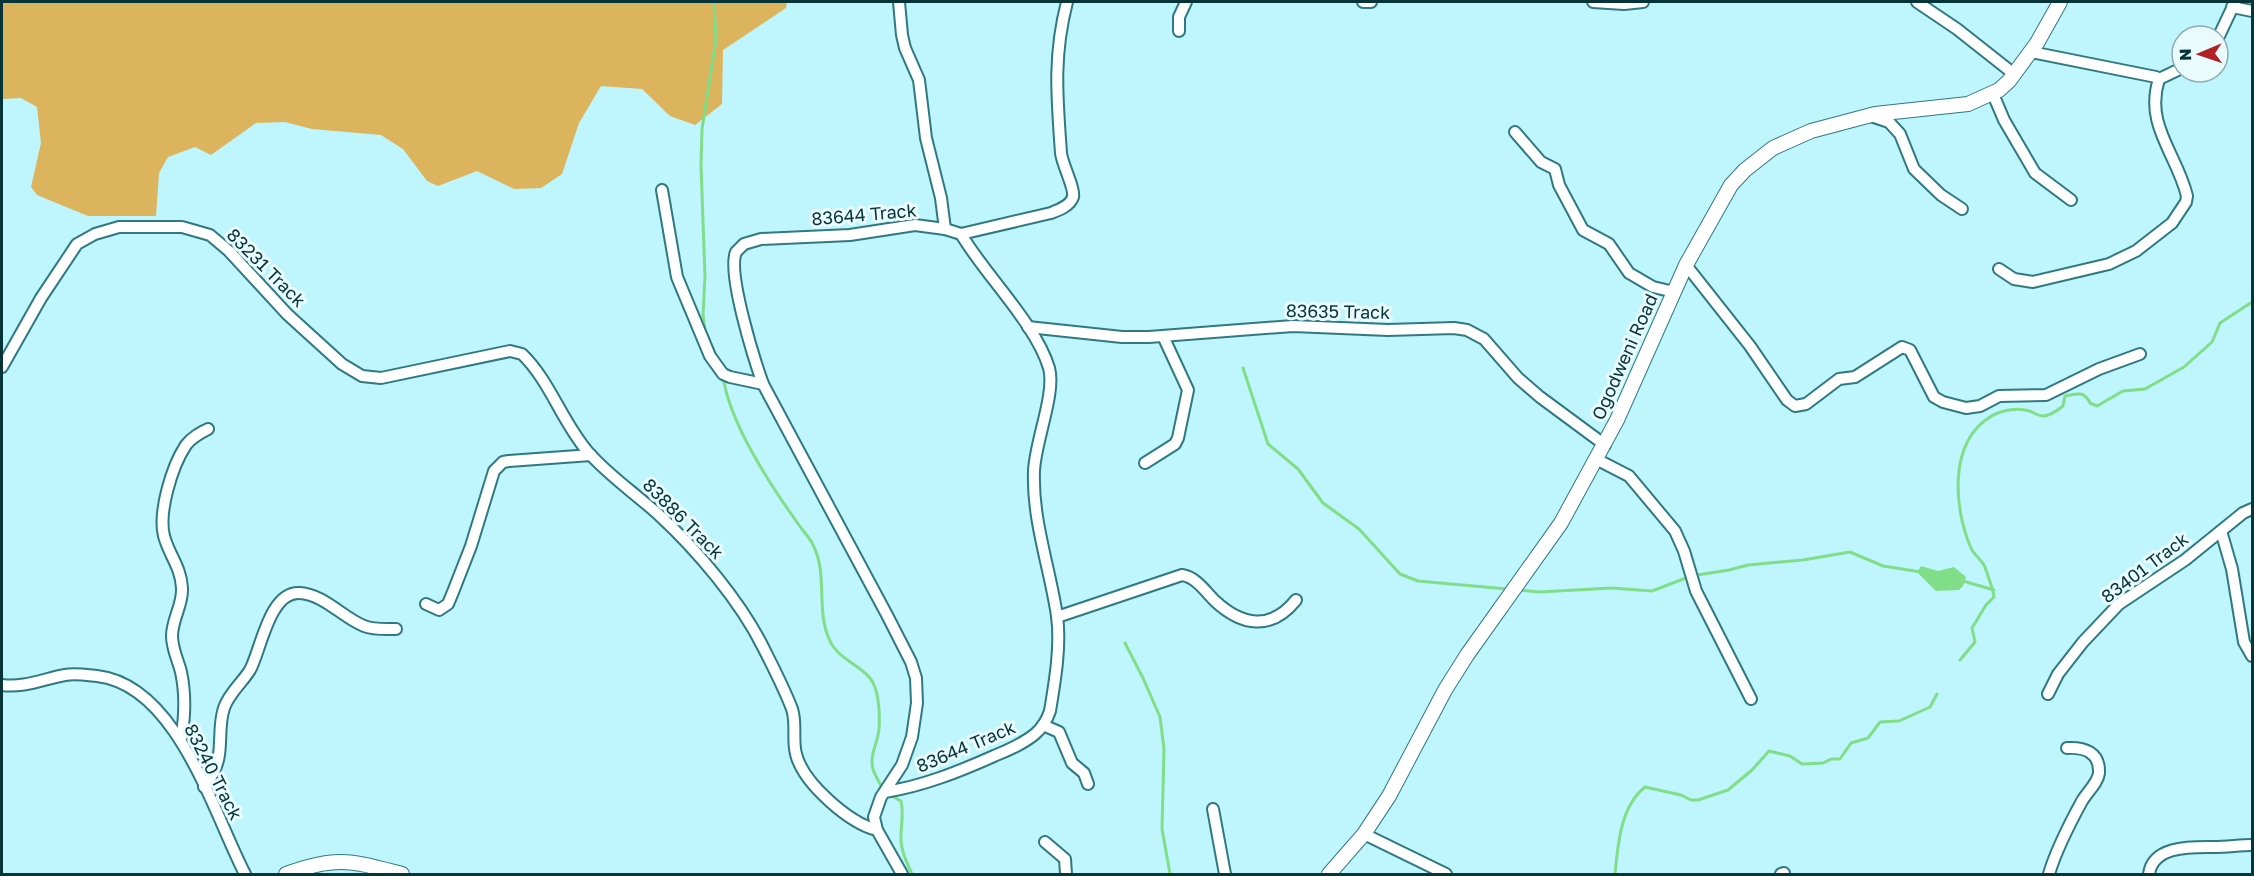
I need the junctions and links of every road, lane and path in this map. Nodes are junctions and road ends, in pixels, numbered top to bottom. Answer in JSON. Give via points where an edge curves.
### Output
{"nodes":[{"id":1,"x":899,"y":2,"type":"edge"},
{"id":2,"x":1067,"y":2,"type":"edge"},
{"id":3,"x":1186,"y":2,"type":"edge"},
{"id":4,"x":1363,"y":2,"type":"edge"},
{"id":5,"x":1371,"y":2,"type":"edge"},
{"id":6,"x":1593,"y":2,"type":"edge"},
{"id":7,"x":1643,"y":2,"type":"edge"},
{"id":8,"x":1917,"y":2,"type":"edge"},
{"id":9,"x":2060,"y":2,"type":"edge"},
{"id":10,"x":2234,"y":4,"type":"edge"},
{"id":11,"x":2253,"y":11,"type":"edge"},
{"id":12,"x":2225,"y":24,"type":"edge"},
{"id":13,"x":1179,"y":31,"type":"dead end"},
{"id":14,"x":2031,"y":52,"type":"junction"},
{"id":15,"x":2014,"y":74,"type":"junction"},
{"id":16,"x":2170,"y":74,"type":"edge"},
{"id":17,"x":2158,"y":79,"type":"junction"},
{"id":18,"x":1993,"y":94,"type":"junction"},
{"id":19,"x":1871,"y":115,"type":"junction"},
{"id":20,"x":1515,"y":132,"type":"dead end"},
{"id":21,"x":662,"y":190,"type":"dead end"},
{"id":22,"x":2071,"y":200,"type":"dead end"},
{"id":23,"x":1962,"y":209,"type":"dead end"},
{"id":24,"x":945,"y":228,"type":"junction"},
{"id":25,"x":961,"y":234,"type":"junction"},
{"id":26,"x":1686,"y":265,"type":"junction"},
{"id":27,"x":1999,"y":269,"type":"dead end"},
{"id":28,"x":1674,"y":292,"type":"junction"},
{"id":29,"x":1028,"y":327,"type":"junction"},
{"id":30,"x":1163,"y":336,"type":"junction"},
{"id":31,"x":2140,"y":354,"type":"dead end"},
{"id":32,"x":2,"y":367,"type":"edge"},
{"id":33,"x":381,"y":378,"type":"joint"},
{"id":34,"x":762,"y":384,"type":"junction"},
{"id":35,"x":208,"y":429,"type":"dead end"},
{"id":36,"x":1605,"y":446,"type":"junction"},
{"id":37,"x":591,"y":455,"type":"junction"},
{"id":38,"x":1596,"y":459,"type":"junction"},
{"id":39,"x":1144,"y":463,"type":"dead end"},
{"id":40,"x":2253,"y":509,"type":"edge"},
{"id":41,"x":2221,"y":531,"type":"junction"},
{"id":42,"x":1296,"y":600,"type":"dead end"},
{"id":43,"x":426,"y":604,"type":"dead end"},
{"id":44,"x":1057,"y":617,"type":"junction"},
{"id":45,"x":396,"y":629,"type":"dead end"},
{"id":46,"x":2253,"y":656,"type":"edge"},
{"id":47,"x":2,"y":685,"type":"edge"},
{"id":48,"x":2048,"y":694,"type":"dead end"},
{"id":49,"x":1751,"y":699,"type":"dead end"},
{"id":50,"x":1043,"y":725,"type":"junction"},
{"id":51,"x":181,"y":740,"type":"junction"},
{"id":52,"x":2067,"y":748,"type":"dead end"},
{"id":53,"x":1088,"y":784,"type":"dead end"},
{"id":54,"x":204,"y":787,"type":"junction"},
{"id":55,"x":885,"y":792,"type":"junction"},
{"id":56,"x":1213,"y":809,"type":"dead end"},
{"id":57,"x":877,"y":830,"type":"junction"},
{"id":58,"x":1364,"y":834,"type":"junction"},
{"id":59,"x":1045,"y":842,"type":"dead end"},
{"id":60,"x":2253,"y":845,"type":"edge"},
{"id":61,"x":244,"y":874,"type":"edge"},
{"id":62,"x":285,"y":874,"type":"edge"},
{"id":63,"x":402,"y":874,"type":"edge"},
{"id":64,"x":902,"y":874,"type":"edge"},
{"id":65,"x":1066,"y":874,"type":"edge"},
{"id":66,"x":1225,"y":874,"type":"edge"},
{"id":67,"x":1329,"y":874,"type":"edge"},
{"id":68,"x":1446,"y":874,"type":"edge"},
{"id":69,"x":2049,"y":874,"type":"edge"},
{"id":70,"x":2149,"y":874,"type":"edge"}],
"edges":[{"from":1,"to":24,"type":"street","via":[[902,35],[919,80],[926,138]]},
{"from":2,"to":25,"type":"street","via":[[1056,77],[1061,155],[1072,199],[1051,213]]},
{"from":3,"to":13,"type":"street","via":[[1179,17]]},
{"from":4,"to":5,"type":"street"},
{"from":6,"to":7,"type":"street"},
{"from":8,"to":15,"type":"street"},
{"from":9,"to":14,"type":"street","name":"Ogodweni Road"},
{"from":10,"to":11,"type":"street"},
{"from":10,"to":12,"type":"street"},
{"from":14,"to":15,"type":"street","name":"Ogodweni Road"},
{"from":14,"to":17,"type":"street"},
{"from":15,"to":18,"type":"street","name":"Ogodweni Road"},
{"from":16,"to":17,"type":"street"},
{"from":17,"to":27,"type":"street","via":[[2154,98],[2158,127],[2187,196],[2175,221],[2130,255],[2109,264],[2033,282],[2014,279]]},
{"from":18,"to":19,"type":"street","name":"Ogodweni Road","via":[[1946,108]]},
{"from":18,"to":22,"type":"street","via":[[2035,173]]},
{"from":19,"to":23,"type":"street","via":[[1889,122],[1900,134],[1914,169]]},
{"from":19,"to":26,"type":"street","name":"Ogodweni Road","via":[[1797,136],[1760,157],[1731,185]]},
{"from":20,"to":28,"type":"street","via":[[1541,162],[1554,169],[1582,229],[1609,244],[1626,271],[1653,287]]},
{"from":21,"to":34,"type":"street","via":[[677,277],[710,356],[723,374]]},
{"from":24,"to":25,"type":"street","name":"83644 Track"},
{"from":24,"to":34,"type":"street","name":"83644 Track","via":[[915,225],[850,235],[761,239],[740,247],[734,257],[735,276]]},
{"from":25,"to":29,"type":"street","name":"83644 Track"},
{"from":26,"to":28,"type":"street","name":"Ogodweni Road"},
{"from":26,"to":31,"type":"street","via":[[1795,406],[1806,404],[1839,379],[1855,377],[1902,347],[1910,350],[1934,397],[1966,408],[1999,396],[2046,395]]},
{"from":28,"to":36,"type":"street","name":"Ogodweni Road"},
{"from":29,"to":30,"type":"street","name":"83635 Track","via":[[1122,337]]},
{"from":29,"to":44,"type":"street","name":"83644 Track","via":[[1050,372],[1034,484]]},
{"from":30,"to":36,"type":"street","name":"83635 Track","via":[[1293,326],[1467,330],[1484,339],[1540,397]]},
{"from":30,"to":39,"type":"street","via":[[1186,382],[1188,398],[1175,444]]},
{"from":32,"to":33,"type":"street","name":"83231 Track","via":[[76,244],[119,227],[182,227],[219,241],[282,309],[342,364],[362,376]]},
{"from":33,"to":37,"type":"street","name":"83886 Track","via":[[510,351],[522,354]]},
{"from":34,"to":55,"type":"street","name":"83644 Track","via":[[887,615],[916,678],[912,737],[902,765]]},
{"from":35,"to":51,"type":"street","via":[[187,443],[180,456],[162,518],[167,544],[178,564],[182,591],[172,635],[184,699]]},
{"from":36,"to":38,"type":"street","name":"Ogodweni Road"},
{"from":37,"to":43,"type":"street","via":[[509,461],[498,466],[448,604],[439,610]]},
{"from":37,"to":57,"type":"street","name":"83886 Track","via":[[660,516],[711,569],[755,632],[785,694],[792,710],[795,748],[801,765],[833,804]]},
{"from":38,"to":49,"type":"street","via":[[1629,476],[1675,531],[1696,591]]},
{"from":38,"to":58,"type":"street","name":"Ogodweni Road","via":[[1555,532],[1445,690],[1389,796]]},
{"from":40,"to":41,"type":"street","name":"83401 Track"},
{"from":41,"to":46,"type":"street","via":[[2232,569],[2244,642]]},
{"from":41,"to":48,"type":"street","name":"83401 Track","via":[[2119,604],[2083,642]]},
{"from":42,"to":44,"type":"street","via":[[1288,611],[1273,620],[1254,622],[1230,614],[1192,578],[1182,575]]},
{"from":44,"to":50,"type":"street","name":"83644 Track","via":[[1059,641],[1053,695]]},
{"from":45,"to":54,"type":"street","via":[[363,626],[305,594],[283,599],[272,615],[249,672],[226,702],[218,760]]},
{"from":47,"to":51,"type":"street","name":"83240 Track","via":[[29,684],[68,674],[108,677],[142,693]]},
{"from":50,"to":53,"type":"street","via":[[1059,732],[1072,763],[1084,773]]},
{"from":50,"to":55,"type":"street","name":"83644 Track","via":[[1029,739],[982,761],[918,786]]},
{"from":51,"to":54,"type":"street","name":"83240 Track"},
{"from":52,"to":69,"type":"street","via":[[2090,751],[2098,766],[2098,776]]},
{"from":54,"to":61,"type":"street","name":"83240 Track"},
{"from":55,"to":57,"type":"street","name":"83644 Track","via":[[875,811]]},
{"from":56,"to":66,"type":"street"},
{"from":57,"to":64,"type":"street"},
{"from":58,"to":67,"type":"street","name":"Ogodweni Road"},
{"from":58,"to":68,"type":"street"},
{"from":59,"to":65,"type":"street","via":[[1065,859]]},
{"from":60,"to":70,"type":"street","via":[[2196,846],[2167,852],[2153,863]]},
{"from":62,"to":63,"type":"street","via":[[318,864],[348,861]]}]}
